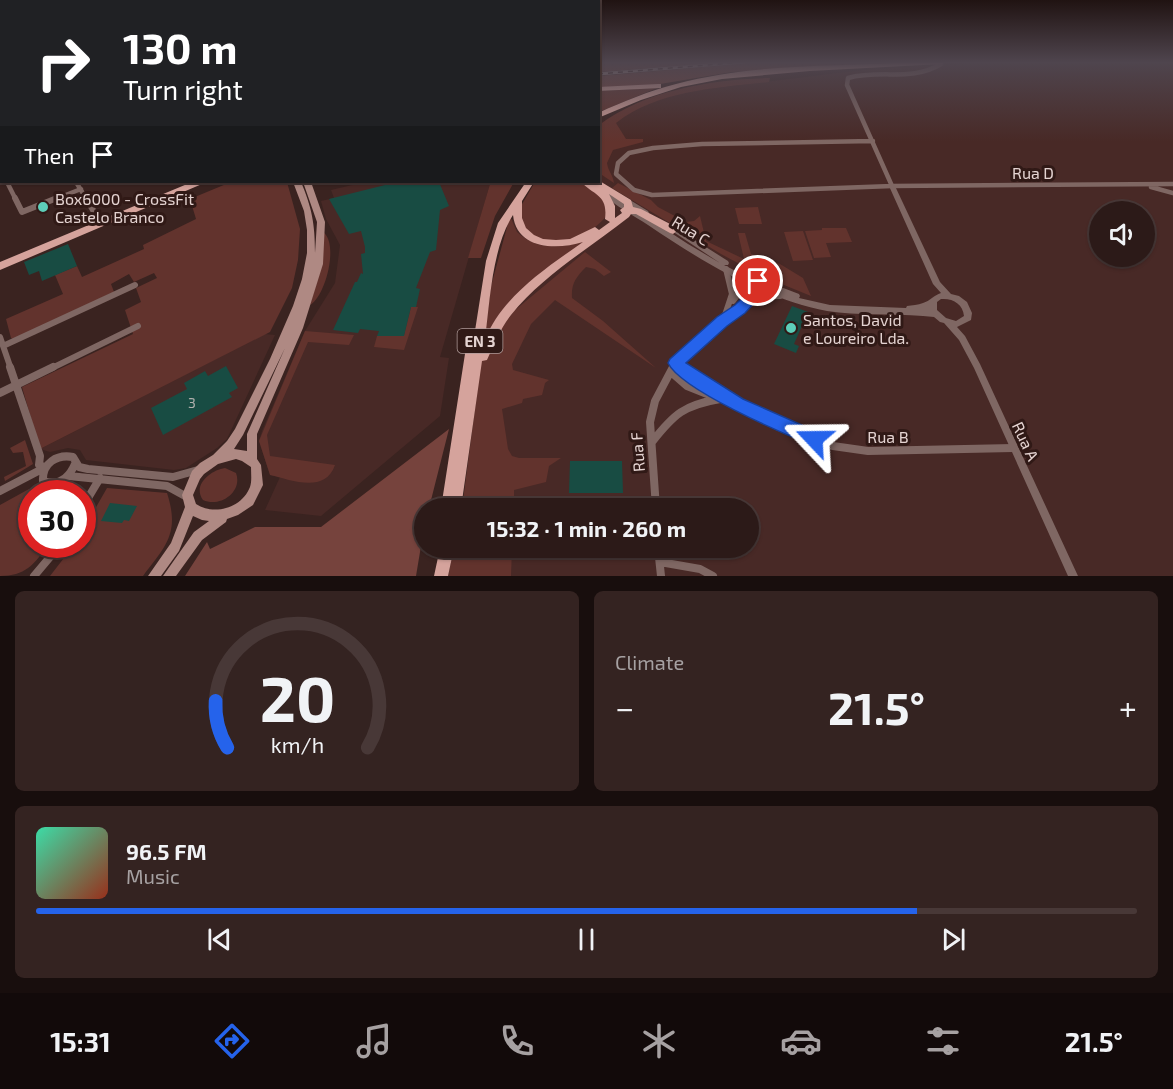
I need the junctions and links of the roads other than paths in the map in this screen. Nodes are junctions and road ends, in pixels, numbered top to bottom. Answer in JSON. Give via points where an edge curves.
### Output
{"nodes":[{"id":1,"x":664,"y":89,"type":"edge"},
{"id":2,"x":676,"y":89,"type":"edge"},
{"id":3,"x":849,"y":89,"type":"edge"},
{"id":4,"x":600,"y":117,"type":"edge"},
{"id":5,"x":600,"y":117,"type":"edge"},
{"id":6,"x":873,"y":141,"type":"junction"},
{"id":7,"x":8,"y":183,"type":"edge"},
{"id":8,"x":77,"y":183,"type":"edge"},
{"id":9,"x":197,"y":183,"type":"edge"},
{"id":10,"x":297,"y":183,"type":"edge"},
{"id":11,"x":306,"y":183,"type":"edge"},
{"id":12,"x":526,"y":183,"type":"edge"},
{"id":13,"x":526,"y":183,"type":"edge"},
{"id":14,"x":527,"y":183,"type":"edge"},
{"id":15,"x":588,"y":183,"type":"edge"},
{"id":16,"x":597,"y":183,"type":"edge"},
{"id":17,"x":1138,"y":184,"type":"junction"},
{"id":18,"x":1173,"y":184,"type":"edge"},
{"id":19,"x":892,"y":186,"type":"junction"},
{"id":20,"x":81,"y":189,"type":"junction"},
{"id":21,"x":1173,"y":193,"type":"edge"},
{"id":22,"x":606,"y":195,"type":"junction"},
{"id":23,"x":629,"y":206,"type":"junction"},
{"id":24,"x":615,"y":219,"type":"junction"},
{"id":25,"x":648,"y":221,"type":"junction"},
{"id":26,"x":100,"y":222,"type":"junction"},
{"id":27,"x":673,"y":230,"type":"joint"},
{"id":28,"x":0,"y":266,"type":"edge"},
{"id":29,"x":726,"y":269,"type":"junction"},
{"id":30,"x":757,"y":283,"type":"junction"},
{"id":31,"x":937,"y":284,"type":"junction"},
{"id":32,"x":135,"y":285,"type":"dead end"},
{"id":33,"x":780,"y":296,"type":"junction"},
{"id":34,"x":949,"y":296,"type":"junction"},
{"id":35,"x":751,"y":297,"type":"junction"},
{"id":36,"x":934,"y":299,"type":"junction"},
{"id":37,"x":732,"y":302,"type":"junction"},
{"id":38,"x":819,"y":305,"type":"junction"},
{"id":39,"x":900,"y":310,"type":"junction"},
{"id":40,"x":936,"y":314,"type":"junction"},
{"id":41,"x":722,"y":321,"type":"junction"},
{"id":42,"x":947,"y":322,"type":"junction"},
{"id":43,"x":962,"y":323,"type":"junction"},
{"id":44,"x":138,"y":326,"type":"dead end"},
{"id":45,"x":0,"y":336,"type":"edge"},
{"id":46,"x":962,"y":338,"type":"junction"},
{"id":47,"x":3,"y":345,"type":"junction"},
{"id":48,"x":675,"y":363,"type":"junction"},
{"id":49,"x":671,"y":372,"type":"junction"},
{"id":50,"x":16,"y":385,"type":"junction"},
{"id":51,"x":474,"y":386,"type":"junction"},
{"id":52,"x":0,"y":393,"type":"edge"},
{"id":53,"x":720,"y":399,"type":"junction"},
{"id":54,"x":737,"y":404,"type":"junction"},
{"id":55,"x":652,"y":442,"type":"junction"},
{"id":56,"x":1012,"y":448,"type":"junction"},
{"id":57,"x":40,"y":456,"type":"junction"},
{"id":58,"x":217,"y":458,"type":"junction"},
{"id":59,"x":52,"y":460,"type":"junction"},
{"id":60,"x":252,"y":460,"type":"junction"},
{"id":61,"x":75,"y":464,"type":"junction"},
{"id":62,"x":45,"y":468,"type":"junction"},
{"id":63,"x":202,"y":468,"type":"junction"},
{"id":64,"x":69,"y":476,"type":"junction"},
{"id":65,"x":26,"y":478,"type":"junction"},
{"id":66,"x":42,"y":478,"type":"junction"},
{"id":67,"x":100,"y":478,"type":"junction"},
{"id":68,"x":96,"y":485,"type":"edge"},
{"id":69,"x":0,"y":491,"type":"edge"},
{"id":70,"x":449,"y":498,"type":"edge"},
{"id":71,"x":456,"y":498,"type":"edge"},
{"id":72,"x":655,"y":498,"type":"edge"},
{"id":73,"x":190,"y":502,"type":"junction"},
{"id":74,"x":224,"y":516,"type":"junction"},
{"id":75,"x":49,"y":558,"type":"edge"},
{"id":76,"x":443,"y":558,"type":"edge"},
{"id":77,"x":659,"y":558,"type":"edge"},
{"id":78,"x":660,"y":562,"type":"junction"},
{"id":79,"x":34,"y":576,"type":"edge"},
{"id":80,"x":154,"y":576,"type":"edge"},
{"id":81,"x":169,"y":576,"type":"edge"},
{"id":82,"x":440,"y":576,"type":"edge"},
{"id":83,"x":661,"y":576,"type":"edge"},
{"id":84,"x":713,"y":576,"type":"edge"},
{"id":85,"x":1073,"y":576,"type":"edge"}],
"edges":[{"from":1,"to":5,"type":"main road"},
{"from":2,"to":4,"type":"main road"},
{"from":3,"to":6,"type":"street"},
{"from":6,"to":19,"type":"street"},
{"from":6,"to":19,"type":"street","name":"Rua D","via":[[653,148],[629,153],[618,163],[616,174],[634,190],[652,195]]},
{"from":7,"to":20,"type":"street","via":[[22,212]]},
{"from":8,"to":20,"type":"street"},
{"from":9,"to":26,"type":"main road"},
{"from":10,"to":58,"type":"main road","via":[[311,230],[307,281],[239,432]]},
{"from":11,"to":60,"type":"main road","via":[[321,222],[319,264],[302,318],[252,434]]},
{"from":12,"to":51,"type":"main road","number":"EN 3","via":[[503,223],[491,261]]},
{"from":13,"to":70,"type":"main road","number":"EN 3","via":[[499,223],[486,260]]},
{"from":14,"to":24,"type":"main road","via":[[515,216],[526,235],[539,242],[574,242]]},
{"from":15,"to":22,"type":"main road","name":"Rua C"},
{"from":16,"to":23,"type":"main road","name":"Rua C"},
{"from":17,"to":18,"type":"street","name":"Rua D"},
{"from":17,"to":19,"type":"street","name":"Rua D"},
{"from":17,"to":21,"type":"street"},
{"from":19,"to":31,"type":"street"},
{"from":20,"to":26,"type":"street"},
{"from":22,"to":23,"type":"street","name":"Rua C"},
{"from":22,"to":24,"type":"main road"},
{"from":23,"to":24,"type":"main road"},
{"from":23,"to":25,"type":"street","name":"Rua C"},
{"from":23,"to":27,"type":"main road"},
{"from":24,"to":25,"type":"main road"},
{"from":24,"to":51,"type":"main road","via":[[500,318]]},
{"from":25,"to":29,"type":"street","name":"Rua C"},
{"from":26,"to":28,"type":"main road"},
{"from":27,"to":30,"type":"street","name":"Rua C"},
{"from":29,"to":30,"type":"street","name":"Rua C"},
{"from":29,"to":37,"type":"street","via":[[733,283]]},
{"from":30,"to":33,"type":"street","name":"Rua C"},
{"from":30,"to":35,"type":"street"},
{"from":30,"to":37,"type":"street","via":[[745,286]]},
{"from":30,"to":38,"type":"street","name":"Rua C"},
{"from":31,"to":34,"type":"street"},
{"from":31,"to":36,"type":"street"},
{"from":32,"to":47,"type":"street"},
{"from":33,"to":35,"type":"street"},
{"from":33,"to":38,"type":"street","name":"Rua C"},
{"from":34,"to":36,"type":"street"},
{"from":34,"to":43,"type":"street","via":[[968,309],[968,318]]},
{"from":35,"to":41,"type":"street"},
{"from":36,"to":39,"type":"street","name":"Rua C","via":[[928,305]]},
{"from":36,"to":40,"type":"street","via":[[932,307]]},
{"from":37,"to":41,"type":"street"},
{"from":38,"to":39,"type":"street","name":"Rua C"},
{"from":39,"to":40,"type":"street","name":"Rua C"},
{"from":40,"to":42,"type":"street"},
{"from":41,"to":48,"type":"street"},
{"from":42,"to":43,"type":"street"},
{"from":42,"to":46,"type":"street","name":"Rua A"},
{"from":43,"to":46,"type":"street"},
{"from":44,"to":50,"type":"street"},
{"from":45,"to":47,"type":"street"},
{"from":46,"to":56,"type":"street","name":"Rua A"},
{"from":47,"to":50,"type":"street"},
{"from":48,"to":49,"type":"street","name":"Rua F"},
{"from":48,"to":54,"type":"street","name":"Rua B"},
{"from":49,"to":53,"type":"street","name":"Rua B","via":[[687,386]]},
{"from":49,"to":55,"type":"street","name":"Rua F","via":[[655,401],[650,422]]},
{"from":50,"to":52,"type":"street"},
{"from":50,"to":57,"type":"street"},
{"from":51,"to":71,"type":"main road","number":"EN 3"},
{"from":53,"to":54,"type":"street","name":"Rua B"},
{"from":53,"to":55,"type":"street","name":"Rua B","via":[[697,402],[676,411]]},
{"from":54,"to":56,"type":"street","name":"Rua B","via":[[833,446],[868,450]]},
{"from":55,"to":72,"type":"street","name":"Rua F"},
{"from":56,"to":85,"type":"street","name":"Rua A"},
{"from":57,"to":59,"type":"street"},
{"from":57,"to":62,"type":"street","via":[[39,465]]},
{"from":58,"to":60,"type":"main road","via":[[236,454]]},
{"from":58,"to":63,"type":"main road"},
{"from":59,"to":61,"type":"street","via":[[69,456]]},
{"from":59,"to":62,"type":"street"},
{"from":60,"to":74,"type":"main road","via":[[258,472],[255,489],[244,504]]},
{"from":61,"to":63,"type":"street","via":[[84,469],[166,477]]},
{"from":61,"to":64,"type":"street"},
{"from":62,"to":65,"type":"street"},
{"from":62,"to":66,"type":"street"},
{"from":63,"to":73,"type":"main road","via":[[191,483]]},
{"from":64,"to":66,"type":"street","via":[[55,484]]},
{"from":64,"to":67,"type":"street"},
{"from":65,"to":66,"type":"street"},
{"from":65,"to":69,"type":"street"},
{"from":67,"to":68,"type":"street"},
{"from":67,"to":73,"type":"street","via":[[167,486]]},
{"from":73,"to":74,"type":"main road","via":[[203,517]]},
{"from":73,"to":80,"type":"main road","via":[[182,534]]},
{"from":74,"to":81,"type":"main road","via":[[198,536]]},
{"from":75,"to":79,"type":"street"},
{"from":76,"to":82,"type":"main road"},
{"from":77,"to":78,"type":"street"},
{"from":78,"to":83,"type":"street"},
{"from":78,"to":84,"type":"street","via":[[700,569]]}]}
